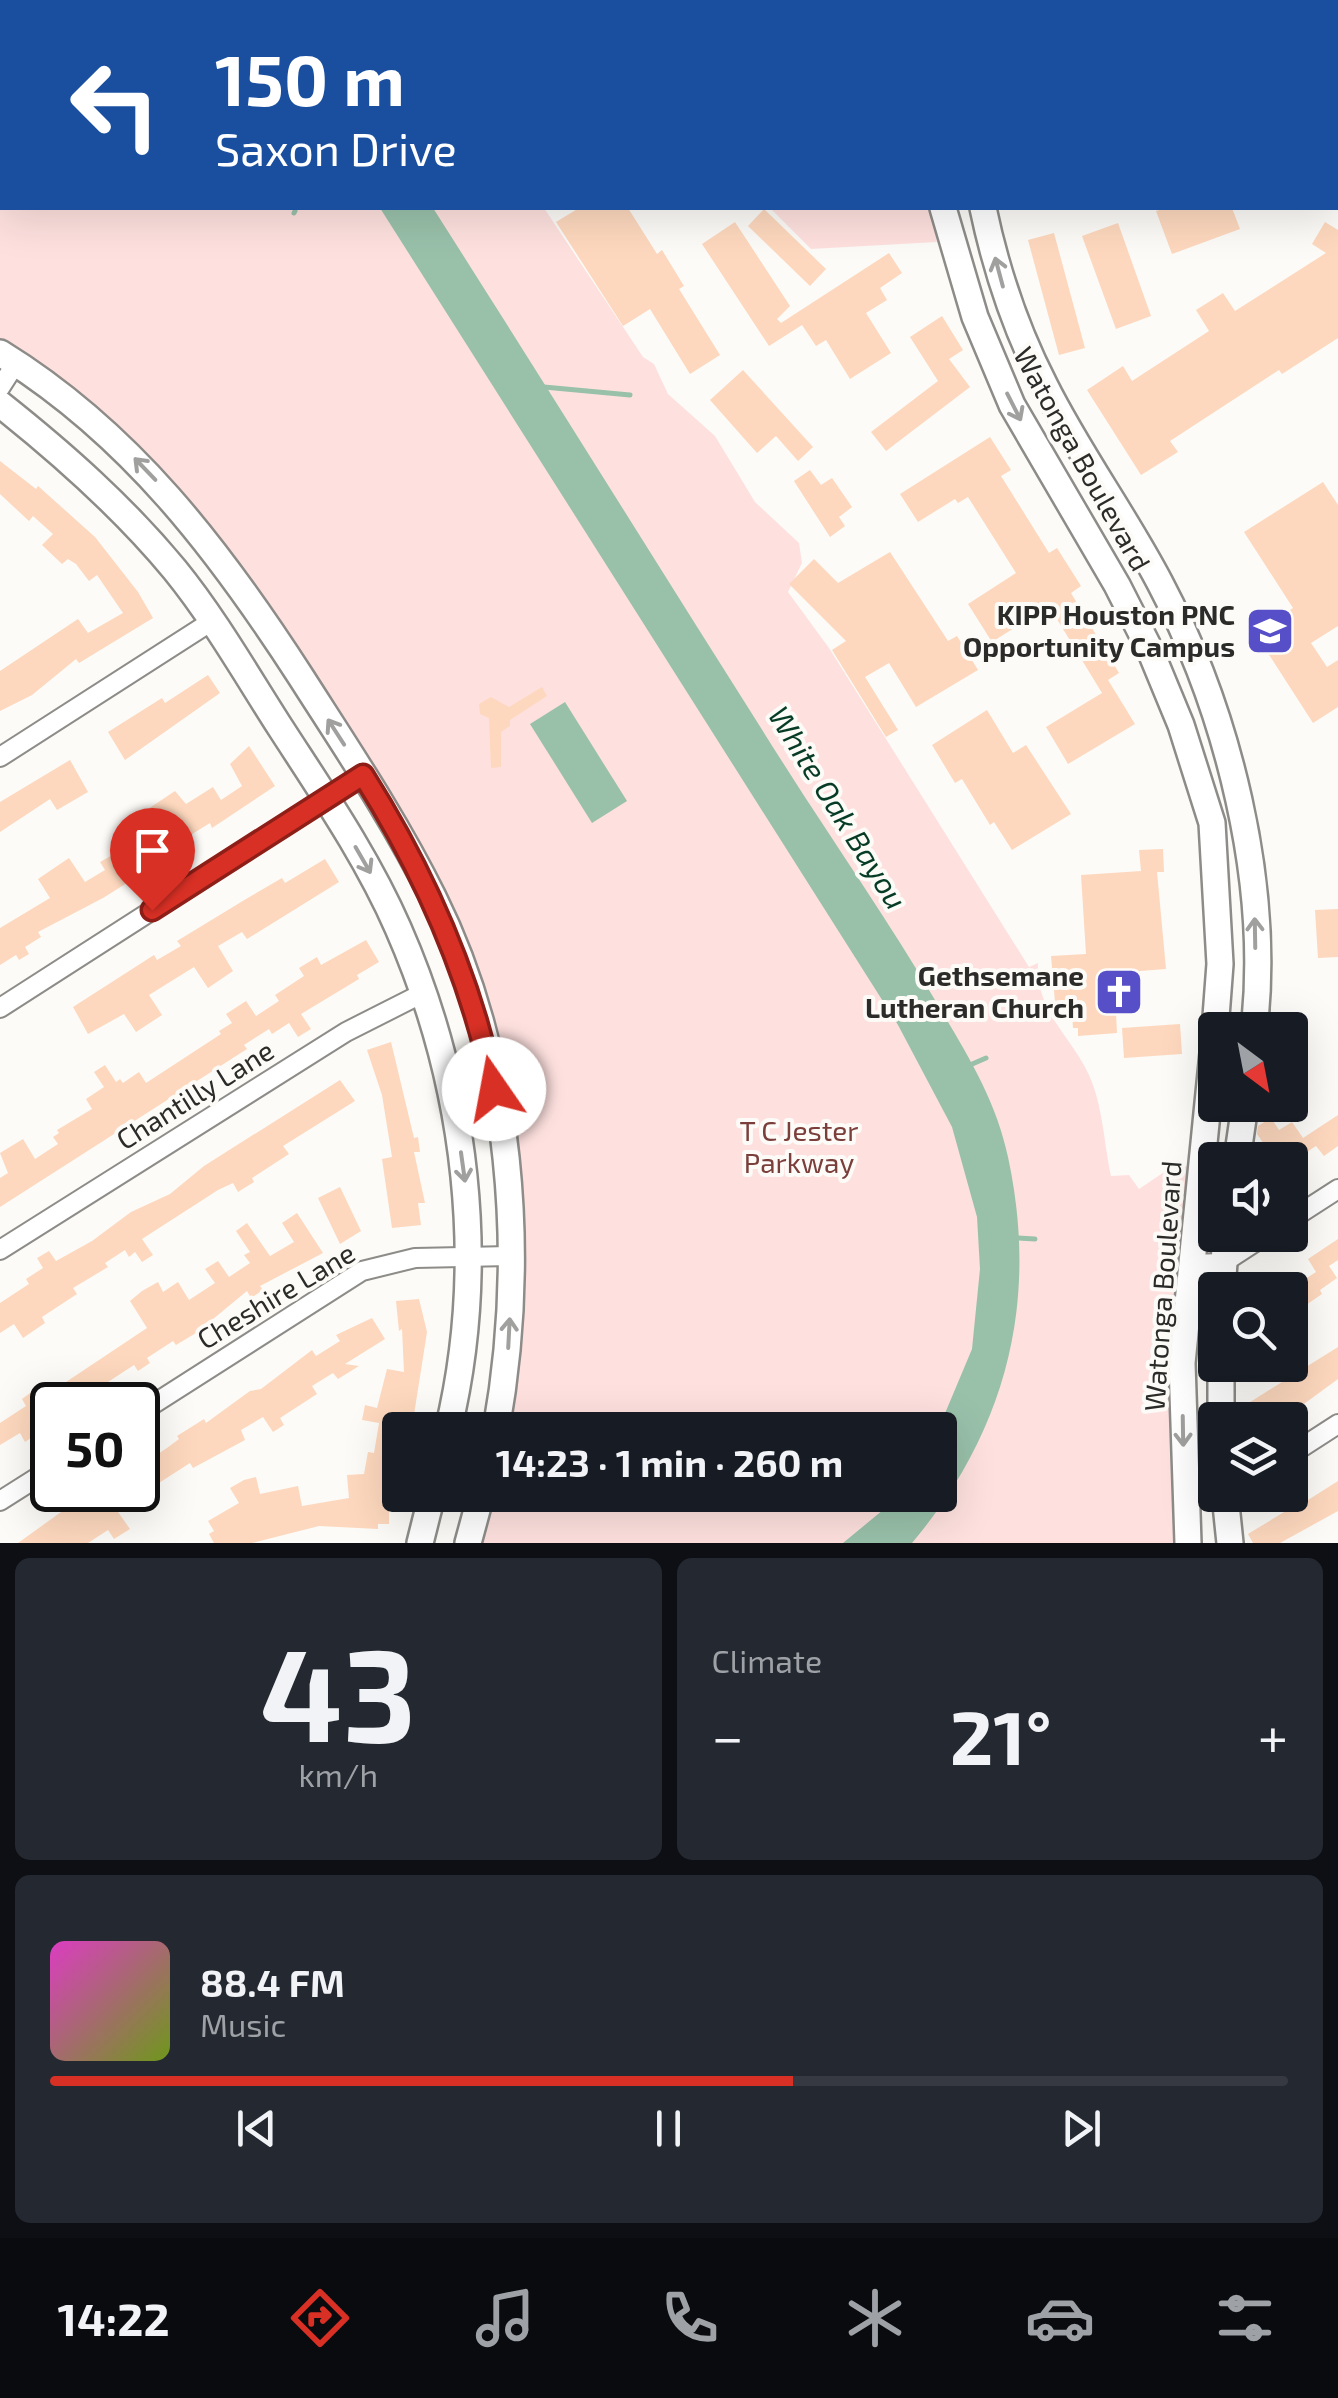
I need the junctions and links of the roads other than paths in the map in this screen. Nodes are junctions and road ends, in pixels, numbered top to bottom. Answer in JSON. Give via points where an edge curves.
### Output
{"nodes":[{"id":1,"x":943,"y":210,"type":"edge"},
{"id":2,"x":984,"y":213,"type":"edge"},
{"id":3,"x":8,"y":358,"type":"edge"},
{"id":4,"x":0,"y":388,"type":"edge"},
{"id":5,"x":0,"y":404,"type":"edge"},
{"id":6,"x":1136,"y":541,"type":"junction"},
{"id":7,"x":1104,"y":561,"type":"junction"},
{"id":8,"x":212,"y":622,"type":"junction"},
{"id":9,"x":0,"y":756,"type":"edge"},
{"id":10,"x":363,"y":775,"type":"junction"},
{"id":11,"x":326,"y":798,"type":"junction"},
{"id":12,"x":423,"y":993,"type":"junction"},
{"id":13,"x":0,"y":1008,"type":"edge"},
{"id":14,"x":1216,"y":1012,"type":"edge"},
{"id":15,"x":1254,"y":1012,"type":"edge"},
{"id":16,"x":1205,"y":1122,"type":"edge"},
{"id":17,"x":1338,"y":1189,"type":"edge"},
{"id":18,"x":1308,"y":1208,"type":"edge"},
{"id":19,"x":0,"y":1250,"type":"edge"},
{"id":20,"x":1224,"y":1252,"type":"edge"},
{"id":21,"x":1239,"y":1252,"type":"edge"},
{"id":22,"x":471,"y":1256,"type":"junction"},
{"id":23,"x":513,"y":1256,"type":"junction"},
{"id":24,"x":1222,"y":1263,"type":"junction"},
{"id":25,"x":1189,"y":1264,"type":"junction"},
{"id":26,"x":1222,"y":1272,"type":"edge"},
{"id":27,"x":160,"y":1400,"type":"edge"},
{"id":28,"x":452,"y":1412,"type":"edge"},
{"id":29,"x":499,"y":1412,"type":"edge"},
{"id":30,"x":1338,"y":1424,"type":"edge"},
{"id":31,"x":1308,"y":1443,"type":"edge"},
{"id":32,"x":30,"y":1482,"type":"edge"},
{"id":33,"x":0,"y":1501,"type":"edge"},
{"id":34,"x":428,"y":1512,"type":"edge"},
{"id":35,"x":476,"y":1512,"type":"edge"},
{"id":36,"x":1227,"y":1512,"type":"edge"},
{"id":37,"x":420,"y":1543,"type":"edge"},
{"id":38,"x":468,"y":1543,"type":"edge"},
{"id":39,"x":1188,"y":1543,"type":"edge"},
{"id":40,"x":1230,"y":1543,"type":"edge"}],
"edges":[{"from":1,"to":7,"type":"main road","name":"Watonga Boulevard","one_way":true,"via":[[975,318],[1012,405]]},
{"from":6,"to":2,"type":"main road","name":"Watonga Boulevard","one_way":true,"via":[[1045,388],[1006,299]]},
{"from":3,"to":4,"type":"street"},
{"from":10,"to":3,"type":"main road","one_way":true,"via":[[254,605],[172,498],[118,442]]},
{"from":5,"to":8,"type":"main road","via":[[121,509]]},
{"from":6,"to":7,"type":"main road"},
{"from":15,"to":6,"type":"main road","name":"Watonga Boulevard","one_way":true,"via":[[1255,921],[1232,772],[1187,637]]},
{"from":7,"to":14,"type":"main road","name":"Watonga Boulevard","via":[[1150,650],[1212,823]]},
{"from":8,"to":9,"type":"street"},
{"from":8,"to":11,"type":"main road"},
{"from":10,"to":11,"type":"street"},
{"from":10,"to":23,"type":"main road","via":[[435,900],[482,1036],[510,1186]]},
{"from":11,"to":12,"type":"main road","one_way":true,"via":[[398,928]]},
{"from":11,"to":13,"type":"street"},
{"from":12,"to":19,"type":"street","name":"Chantilly Lane","via":[[346,1032]]},
{"from":12,"to":22,"type":"main road","one_way":true,"via":[[448,1080]]},
{"from":16,"to":25,"type":"main road","name":"Watonga Boulevard"},
{"from":17,"to":18,"type":"street"},
{"from":20,"to":24,"type":"main road","name":"Watonga Boulevard"},
{"from":21,"to":24,"type":"street"},
{"from":22,"to":23,"type":"street","name":"Cheshire Lane"},
{"from":22,"to":27,"type":"street","name":"Cheshire Lane","via":[[415,1258],[362,1271]]},
{"from":22,"to":28,"type":"main road"},
{"from":29,"to":23,"type":"main road","one_way":true},
{"from":24,"to":25,"type":"street"},
{"from":24,"to":26,"type":"main road","name":"Watonga Boulevard"},
{"from":25,"to":39,"type":"main road","name":"Watonga Boulevard","one_way":true,"via":[[1182,1364]]},
{"from":30,"to":31,"type":"street"},
{"from":32,"to":33,"type":"street"},
{"from":34,"to":37,"type":"main road"},
{"from":35,"to":38,"type":"main road"},
{"from":36,"to":40,"type":"main road"}]}
